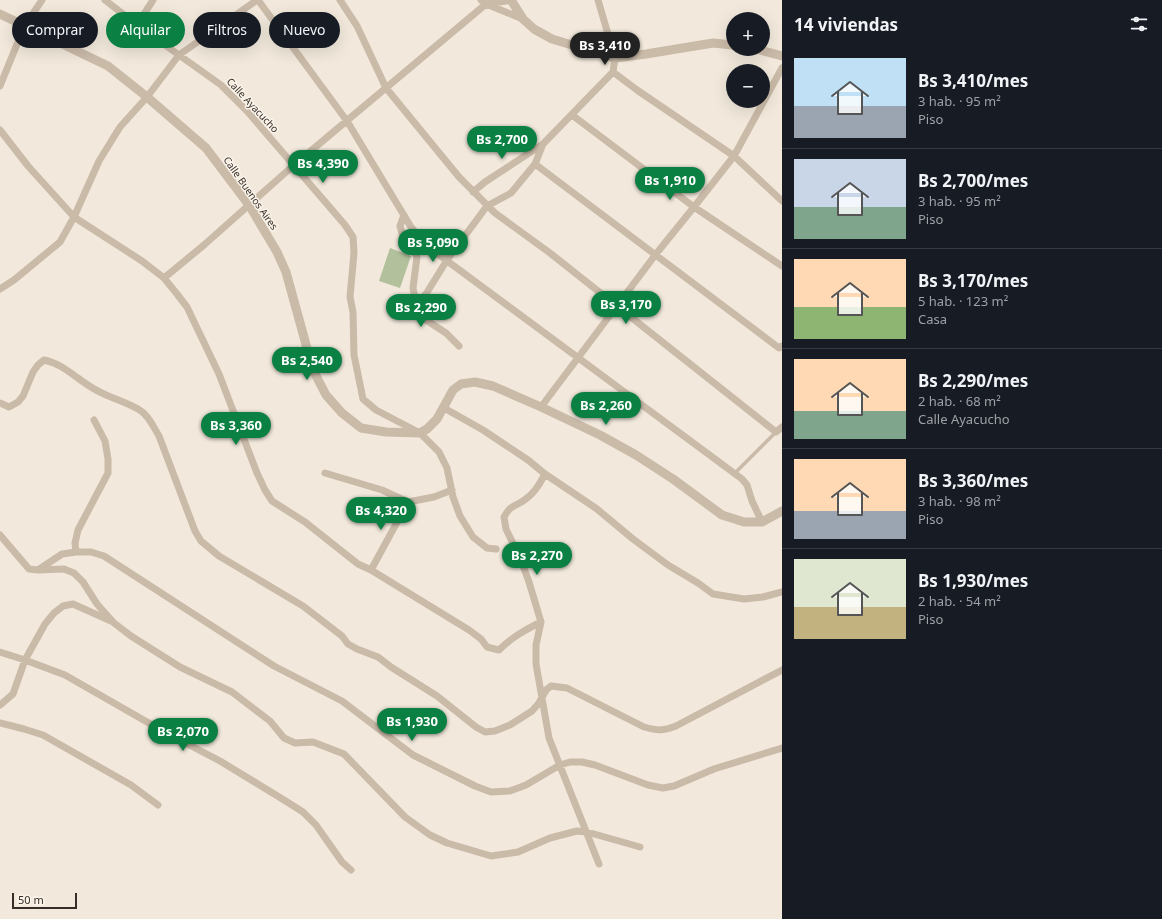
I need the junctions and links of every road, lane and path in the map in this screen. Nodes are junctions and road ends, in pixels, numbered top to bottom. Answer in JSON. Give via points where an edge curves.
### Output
{"nodes":[{"id":1,"x":42,"y":0,"type":"edge"},
{"id":2,"x":105,"y":0,"type":"edge"},
{"id":3,"x":153,"y":0,"type":"edge"},
{"id":4,"x":257,"y":0,"type":"edge"},
{"id":5,"x":340,"y":0,"type":"edge"},
{"id":6,"x":512,"y":0,"type":"edge"},
{"id":7,"x":598,"y":0,"type":"edge"},
{"id":8,"x":484,"y":2,"type":"edge"},
{"id":9,"x":34,"y":12,"type":"edge"},
{"id":10,"x":120,"y":12,"type":"edge"},
{"id":11,"x":145,"y":12,"type":"edge"},
{"id":12,"x":0,"y":14,"type":"edge"},
{"id":13,"x":523,"y":19,"type":"junction"},
{"id":14,"x":12,"y":20,"type":"edge"},
{"id":15,"x":726,"y":44,"type":"edge"},
{"id":16,"x":15,"y":48,"type":"edge"},
{"id":17,"x":69,"y":48,"type":"edge"},
{"id":18,"x":169,"y":48,"type":"edge"},
{"id":19,"x":770,"y":53,"type":"edge"},
{"id":20,"x":179,"y":55,"type":"junction"},
{"id":21,"x":782,"y":56,"type":"edge"},
{"id":22,"x":615,"y":58,"type":"junction"},
{"id":23,"x":782,"y":68,"type":"edge"},
{"id":24,"x":613,"y":72,"type":"junction"},
{"id":25,"x":0,"y":86,"type":"edge"},
{"id":26,"x":386,"y":88,"type":"junction"},
{"id":27,"x":147,"y":97,"type":"junction"},
{"id":28,"x":572,"y":115,"type":"junction"},
{"id":29,"x":346,"y":121,"type":"junction"},
{"id":30,"x":0,"y":130,"type":"edge"},
{"id":31,"x":543,"y":144,"type":"junction"},
{"id":32,"x":734,"y":156,"type":"junction"},
{"id":33,"x":535,"y":164,"type":"junction"},
{"id":34,"x":294,"y":165,"type":"junction"},
{"id":35,"x":473,"y":192,"type":"junction"},
{"id":36,"x":782,"y":201,"type":"edge"},
{"id":37,"x":249,"y":205,"type":"junction"},
{"id":38,"x":487,"y":206,"type":"junction"},
{"id":39,"x":694,"y":207,"type":"junction"},
{"id":40,"x":404,"y":215,"type":"junction"},
{"id":41,"x":74,"y":218,"type":"junction"},
{"id":42,"x":656,"y":254,"type":"junction"},
{"id":43,"x":447,"y":260,"type":"junction"},
{"id":44,"x":782,"y":266,"type":"edge"},
{"id":45,"x":164,"y":278,"type":"junction"},
{"id":46,"x":0,"y":289,"type":"edge"},
{"id":47,"x":418,"y":298,"type":"junction"},
{"id":48,"x":617,"y":306,"type":"junction"},
{"id":49,"x":459,"y":346,"type":"dead end"},
{"id":50,"x":782,"y":346,"type":"edge"},
{"id":51,"x":579,"y":358,"type":"junction"},
{"id":52,"x":0,"y":403,"type":"edge"},
{"id":53,"x":541,"y":407,"type":"junction"},
{"id":54,"x":444,"y":408,"type":"junction"},
{"id":55,"x":94,"y":420,"type":"dead end"},
{"id":56,"x":779,"y":430,"type":"edge"},
{"id":57,"x":420,"y":433,"type":"junction"},
{"id":58,"x":326,"y":473,"type":"dead end"},
{"id":59,"x":735,"y":473,"type":"junction"},
{"id":60,"x":545,"y":474,"type":"junction"},
{"id":61,"x":452,"y":490,"type":"junction"},
{"id":62,"x":408,"y":502,"type":"junction"},
{"id":63,"x":782,"y":511,"type":"edge"},
{"id":64,"x":762,"y":522,"type":"junction"},
{"id":65,"x":0,"y":535,"type":"edge"},
{"id":66,"x":496,"y":549,"type":"dead end"},
{"id":67,"x":76,"y":552,"type":"junction"},
{"id":68,"x":38,"y":570,"type":"junction"},
{"id":69,"x":371,"y":570,"type":"junction"},
{"id":70,"x":782,"y":592,"type":"edge"},
{"id":71,"x":541,"y":622,"type":"junction"},
{"id":72,"x":114,"y":623,"type":"junction"},
{"id":73,"x":0,"y":652,"type":"edge"},
{"id":74,"x":25,"y":660,"type":"junction"},
{"id":75,"x":782,"y":670,"type":"edge"},
{"id":76,"x":543,"y":696,"type":"junction"},
{"id":77,"x":0,"y":705,"type":"edge"},
{"id":78,"x":0,"y":723,"type":"edge"},
{"id":79,"x":782,"y":748,"type":"edge"},
{"id":80,"x":560,"y":765,"type":"junction"},
{"id":81,"x":158,"y":805,"type":"dead end"},
{"id":82,"x":587,"y":832,"type":"junction"},
{"id":83,"x":640,"y":847,"type":"dead end"},
{"id":84,"x":599,"y":864,"type":"dead end"},
{"id":85,"x":351,"y":870,"type":"dead end"}],
"edges":[{"from":1,"to":9,"type":"street"},
{"from":2,"to":10,"type":"street","name":"Calle Ayacucho"},
{"from":3,"to":11,"type":"street"},
{"from":4,"to":20,"type":"street"},
{"from":4,"to":29,"type":"street"},
{"from":5,"to":26,"type":"street","via":[[357,26]]},
{"from":6,"to":8,"type":"street"},
{"from":6,"to":13,"type":"street"},
{"from":7,"to":22,"type":"street"},
{"from":8,"to":13,"type":"street"},
{"from":8,"to":26,"type":"street"},
{"from":12,"to":14,"type":"street","name":"Calle Buenos Aires"},
{"from":13,"to":22,"type":"street","via":[[552,39]]},
{"from":15,"to":22,"type":"street","via":[[713,43]]},
{"from":16,"to":25,"type":"street"},
{"from":17,"to":27,"type":"street","name":"Calle Buenos Aires","via":[[108,66]]},
{"from":18,"to":20,"type":"street","name":"Calle Ayacucho"},
{"from":19,"to":21,"type":"street"},
{"from":20,"to":27,"type":"street"},
{"from":20,"to":34,"type":"street","name":"Calle Ayacucho","via":[[221,84]]},
{"from":22,"to":24,"type":"street"},
{"from":23,"to":32,"type":"street"},
{"from":24,"to":28,"type":"street"},
{"from":24,"to":32,"type":"street"},
{"from":26,"to":29,"type":"street"},
{"from":26,"to":35,"type":"street"},
{"from":27,"to":37,"type":"street","name":"Calle Buenos Aires","via":[[206,148]]},
{"from":27,"to":41,"type":"street","via":[[120,127],[99,161]]},
{"from":28,"to":31,"type":"street"},
{"from":28,"to":39,"type":"street"},
{"from":29,"to":34,"type":"street"},
{"from":29,"to":40,"type":"street"},
{"from":30,"to":41,"type":"street"},
{"from":31,"to":33,"type":"street"},
{"from":31,"to":35,"type":"street"},
{"from":32,"to":36,"type":"street"},
{"from":32,"to":39,"type":"street"},
{"from":33,"to":38,"type":"street","via":[[511,193]]},
{"from":33,"to":42,"type":"street"},
{"from":34,"to":37,"type":"street"},
{"from":34,"to":57,"type":"street","name":"Calle Ayacucho","via":[[353,237],[350,297],[354,355],[363,399],[376,410]]},
{"from":35,"to":38,"type":"street"},
{"from":37,"to":45,"type":"street"},
{"from":37,"to":57,"type":"street","name":"Calle Buenos Aires","via":[[286,272],[313,370],[326,395],[361,428]]},
{"from":38,"to":43,"type":"street"},
{"from":38,"to":48,"type":"street"},
{"from":39,"to":42,"type":"street"},
{"from":39,"to":44,"type":"street"},
{"from":40,"to":43,"type":"street","via":[[427,246]]},
{"from":40,"to":47,"type":"street","via":[[400,226],[403,237],[417,257],[413,288],[415,298]]},
{"from":41,"to":45,"type":"street"},
{"from":41,"to":46,"type":"street","via":[[60,242]]},
{"from":42,"to":48,"type":"street"},
{"from":42,"to":50,"type":"street","via":[[779,348]]},
{"from":43,"to":47,"type":"street","via":[[426,294],[421,299]]},
{"from":43,"to":51,"type":"street"},
{"from":45,"to":69,"type":"street","via":[[187,307],[195,323],[219,374],[257,474],[272,501],[305,522],[358,564]]},
{"from":47,"to":49,"type":"street","via":[[414,310],[446,333]]},
{"from":48,"to":51,"type":"street"},
{"from":48,"to":56,"type":"street"},
{"from":51,"to":53,"type":"street"},
{"from":51,"to":59,"type":"street"},
{"from":52,"to":76,"type":"street","via":[[9,407],[18,402],[33,372],[44,360],[65,369],[97,391],[141,411],[151,423],[159,436],[195,531],[218,556],[303,606],[342,636],[348,644],[378,657],[485,732],[510,725],[532,711]]},
{"from":53,"to":54,"type":"street","via":[[493,386],[475,382],[462,384],[454,390]]},
{"from":53,"to":64,"type":"street","via":[[636,455],[722,515],[744,522]]},
{"from":54,"to":57,"type":"street","via":[[437,419]]},
{"from":54,"to":60,"type":"street","via":[[483,430]]},
{"from":55,"to":67,"type":"street","via":[[105,441],[108,474],[78,530]]},
{"from":56,"to":59,"type":"lane"},
{"from":57,"to":61,"type":"street","name":"Calle Ayacucho","via":[[439,452],[447,468]]},
{"from":58,"to":62,"type":"street","via":[[382,490]]},
{"from":59,"to":64,"type":"street","via":[[747,485]]},
{"from":60,"to":70,"type":"street","via":[[713,594],[744,599],[763,598]]},
{"from":60,"to":71,"type":"street","via":[[537,489],[524,501],[509,508],[504,517],[506,529],[521,560]]},
{"from":61,"to":62,"type":"street","via":[[434,497]]},
{"from":61,"to":66,"type":"street","name":"Calle Ayacucho","via":[[460,516],[473,537],[487,548]]},
{"from":62,"to":69,"type":"street"},
{"from":63,"to":64,"type":"street"},
{"from":65,"to":68,"type":"street","via":[[29,569]]},
{"from":67,"to":68,"type":"street","via":[[62,554]]},
{"from":67,"to":80,"type":"street","via":[[91,552],[104,556],[274,666],[342,701],[413,755],[475,786],[491,792],[510,791],[526,785]]},
{"from":68,"to":72,"type":"street","via":[[64,569],[74,573]]},
{"from":69,"to":71,"type":"street","via":[[469,630],[481,639],[487,648],[499,650],[509,640]]},
{"from":71,"to":76,"type":"street","via":[[536,645],[536,664]]},
{"from":72,"to":74,"type":"street","via":[[73,604],[63,606],[45,624]]},
{"from":72,"to":82,"type":"street","via":[[180,666],[232,692],[270,720],[284,738],[295,743],[312,742],[344,754],[406,817],[430,835],[447,843],[491,856],[518,852],[550,838],[576,831]]},
{"from":73,"to":74,"type":"street"},
{"from":74,"to":77,"type":"street","via":[[13,694]]},
{"from":74,"to":85,"type":"street","via":[[72,679],[220,761],[303,812]]},
{"from":75,"to":76,"type":"street","via":[[665,730],[644,727],[568,688],[551,686]]},
{"from":76,"to":80,"type":"street","via":[[549,738]]},
{"from":78,"to":81,"type":"street","via":[[43,735],[131,785]]},
{"from":79,"to":80,"type":"street","via":[[663,788],[582,762]]},
{"from":80,"to":82,"type":"street"},
{"from":82,"to":83,"type":"street"},
{"from":82,"to":84,"type":"street"}]}
